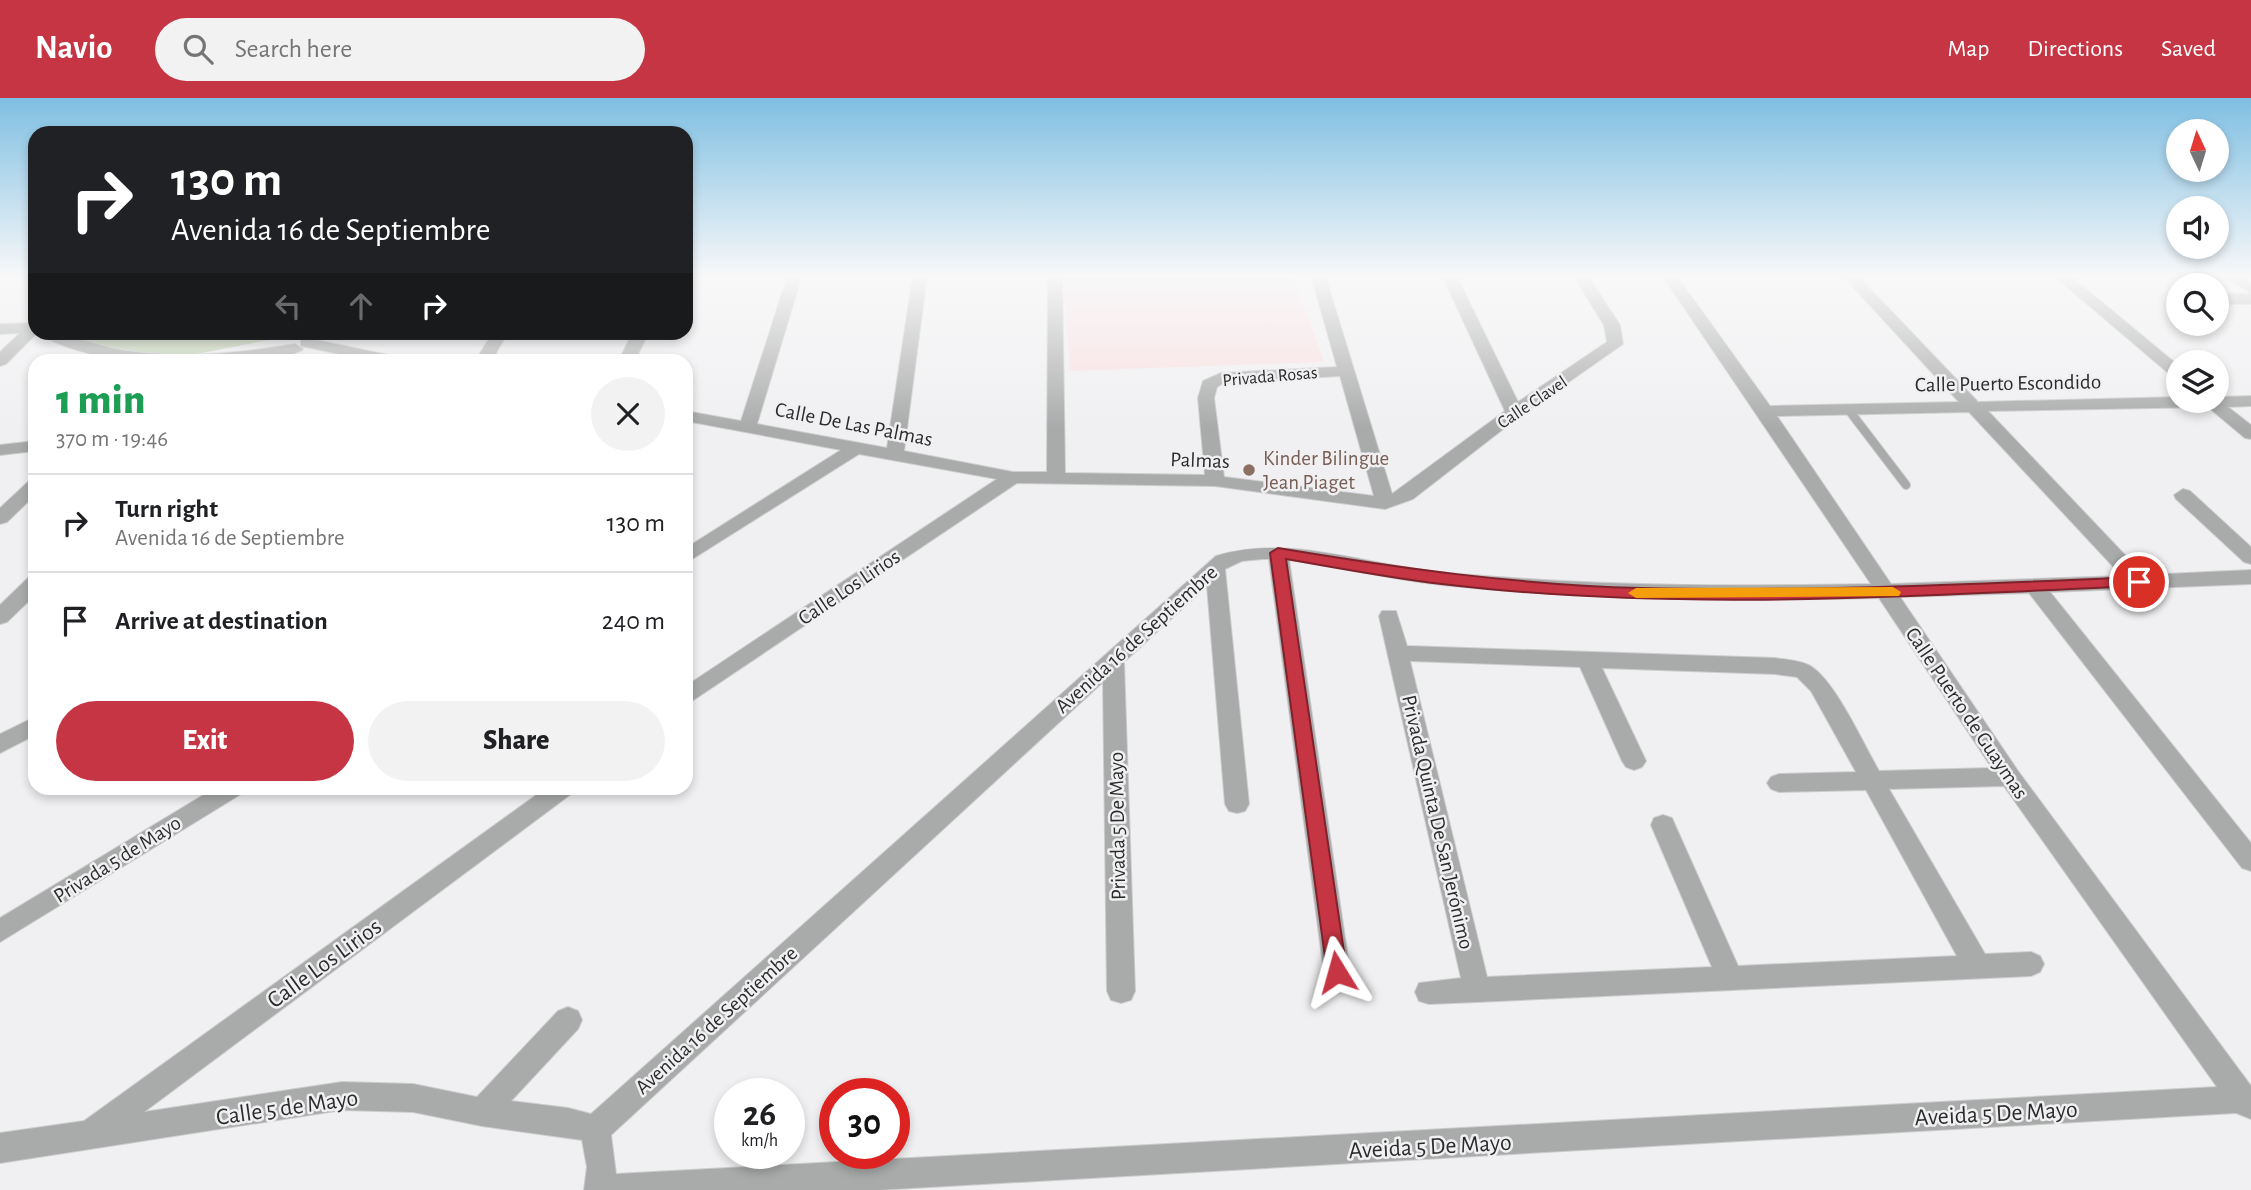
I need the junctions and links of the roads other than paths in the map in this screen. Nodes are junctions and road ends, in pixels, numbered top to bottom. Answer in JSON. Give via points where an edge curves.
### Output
{"nodes":[{"id":1,"x":779,"y":326,"type":"edge"},
{"id":2,"x":913,"y":326,"type":"edge"},
{"id":3,"x":1055,"y":326,"type":"edge"},
{"id":4,"x":1333,"y":326,"type":"edge"},
{"id":5,"x":1473,"y":326,"type":"edge"},
{"id":6,"x":1612,"y":326,"type":"edge"},
{"id":7,"x":1705,"y":326,"type":"edge"},
{"id":8,"x":1896,"y":326,"type":"edge"},
{"id":9,"x":2121,"y":326,"type":"edge"},
{"id":10,"x":28,"y":328,"type":"edge"},
{"id":11,"x":8,"y":329,"type":"edge"},
{"id":12,"x":28,"y":335,"type":"edge"},
{"id":13,"x":71,"y":340,"type":"edge"},
{"id":14,"x":311,"y":340,"type":"edge"},
{"id":15,"x":0,"y":343,"type":"edge"},
{"id":16,"x":301,"y":346,"type":"junction"},
{"id":17,"x":119,"y":354,"type":"edge"},
{"id":18,"x":258,"y":354,"type":"edge"},
{"id":19,"x":284,"y":354,"type":"edge"},
{"id":20,"x":351,"y":354,"type":"edge"},
{"id":21,"x":0,"y":361,"type":"edge"},
{"id":22,"x":2166,"y":363,"type":"edge"},
{"id":23,"x":1346,"y":371,"type":"junction"},
{"id":24,"x":2229,"y":401,"type":"edge"},
{"id":25,"x":2251,"y":401,"type":"edge"},
{"id":26,"x":2166,"y":402,"type":"edge"},
{"id":27,"x":1970,"y":406,"type":"junction"},
{"id":28,"x":1848,"y":409,"type":"junction"},
{"id":29,"x":1765,"y":411,"type":"junction"},
{"id":30,"x":1514,"y":412,"type":"junction"},
{"id":31,"x":2226,"y":413,"type":"edge"},
{"id":32,"x":693,"y":420,"type":"edge"},
{"id":33,"x":748,"y":427,"type":"junction"},
{"id":34,"x":2251,"y":434,"type":"edge"},
{"id":35,"x":28,"y":447,"type":"edge"},
{"id":36,"x":856,"y":448,"type":"junction"},
{"id":37,"x":0,"y":450,"type":"edge"},
{"id":38,"x":895,"y":456,"type":"junction"},
{"id":39,"x":1013,"y":477,"type":"junction"},
{"id":40,"x":1056,"y":478,"type":"junction"},
{"id":41,"x":1215,"y":481,"type":"junction"},
{"id":42,"x":1906,"y":485,"type":"dead end"},
{"id":43,"x":28,"y":492,"type":"edge"},
{"id":44,"x":2183,"y":495,"type":"dead end"},
{"id":45,"x":1385,"y":503,"type":"junction"},
{"id":46,"x":0,"y":518,"type":"edge"},
{"id":47,"x":693,"y":553,"type":"edge"},
{"id":48,"x":1278,"y":553,"type":"junction"},
{"id":49,"x":2251,"y":558,"type":"edge"},
{"id":50,"x":1215,"y":567,"type":"junction"},
{"id":51,"x":2251,"y":577,"type":"edge"},
{"id":52,"x":2139,"y":582,"type":"junction"},
{"id":53,"x":2034,"y":586,"type":"junction"},
{"id":54,"x":28,"y":590,"type":"edge"},
{"id":55,"x":1885,"y":592,"type":"junction"},
{"id":56,"x":1389,"y":616,"type":"dead end"},
{"id":57,"x":0,"y":617,"type":"edge"},
{"id":58,"x":1398,"y":653,"type":"junction"},
{"id":59,"x":1113,"y":660,"type":"junction"},
{"id":60,"x":1587,"y":660,"type":"junction"},
{"id":61,"x":693,"y":691,"type":"edge"},
{"id":62,"x":28,"y":729,"type":"edge"},
{"id":63,"x":0,"y":744,"type":"edge"},
{"id":64,"x":1634,"y":761,"type":"dead end"},
{"id":65,"x":2010,"y":776,"type":"junction"},
{"id":66,"x":1875,"y":781,"type":"junction"},
{"id":67,"x":1779,"y":783,"type":"dead end"},
{"id":68,"x":222,"y":795,"type":"edge"},
{"id":69,"x":553,"y":795,"type":"edge"},
{"id":70,"x":1237,"y":804,"type":"dead end"},
{"id":71,"x":1664,"y":825,"type":"dead end"},
{"id":72,"x":2251,"y":861,"type":"edge"},
{"id":73,"x":0,"y":931,"type":"edge"},
{"id":74,"x":2031,"y":964,"type":"dead end"},
{"id":75,"x":1977,"y":967,"type":"junction"},
{"id":76,"x":1337,"y":972,"type":"dead end"},
{"id":77,"x":1730,"y":978,"type":"junction"},
{"id":78,"x":1477,"y":990,"type":"junction"},
{"id":79,"x":1121,"y":991,"type":"dead end"},
{"id":80,"x":1429,"y":992,"type":"dead end"},
{"id":81,"x":568,"y":1020,"type":"dead end"},
{"id":82,"x":2248,"y":1104,"type":"edge"},
{"id":83,"x":482,"y":1112,"type":"junction"},
{"id":84,"x":596,"y":1130,"type":"junction"},
{"id":85,"x":86,"y":1138,"type":"junction"},
{"id":86,"x":0,"y":1148,"type":"edge"},
{"id":87,"x":599,"y":1190,"type":"edge"},
{"id":88,"x":609,"y":1190,"type":"edge"}],
"edges":[{"from":1,"to":33,"type":"street"},
{"from":2,"to":38,"type":"street"},
{"from":3,"to":40,"type":"street"},
{"from":4,"to":23,"type":"street"},
{"from":5,"to":30,"type":"street"},
{"from":6,"to":30,"type":"street","name":"Calle Clavel","via":[[1615,344]]},
{"from":7,"to":29,"type":"street","name":"Calle Puerto de Guaymas"},
{"from":8,"to":27,"type":"street"},
{"from":9,"to":22,"type":"street"},
{"from":10,"to":11,"type":"street"},
{"from":11,"to":15,"type":"street"},
{"from":12,"to":21,"type":"street"},
{"from":13,"to":17,"type":"street"},
{"from":14,"to":16,"type":"street"},
{"from":16,"to":18,"type":"street"},
{"from":16,"to":19,"type":"street"},
{"from":16,"to":20,"type":"street"},
{"from":23,"to":41,"type":"street","name":"Privada Rosas","via":[[1221,378],[1209,384],[1206,398]]},
{"from":23,"to":45,"type":"street"},
{"from":24,"to":25,"type":"street","name":"Calle Puerto Escondido"},
{"from":26,"to":27,"type":"street","name":"Calle Puerto Escondido"},
{"from":27,"to":28,"type":"street","name":"Calle Puerto Escondido"},
{"from":27,"to":52,"type":"street"},
{"from":28,"to":29,"type":"street","name":"Calle Puerto Escondido"},
{"from":28,"to":42,"type":"lane"},
{"from":29,"to":55,"type":"street","name":"Calle Puerto de Guaymas"},
{"from":30,"to":45,"type":"street","name":"Calle Clavel","via":[[1406,495]]},
{"from":31,"to":34,"type":"street"},
{"from":32,"to":33,"type":"street","name":"Calle De Las Palmas"},
{"from":33,"to":36,"type":"street","name":"Calle De Las Palmas"},
{"from":35,"to":37,"type":"street"},
{"from":36,"to":38,"type":"street","name":"Calle De Las Palmas"},
{"from":36,"to":47,"type":"street"},
{"from":38,"to":39,"type":"street","name":"Calle De Las Palmas"},
{"from":39,"to":40,"type":"street","name":"Palmas"},
{"from":39,"to":61,"type":"street","name":"Calle Los Lirios"},
{"from":40,"to":41,"type":"street","name":"Palmas"},
{"from":41,"to":45,"type":"street","name":"Palmas"},
{"from":43,"to":46,"type":"street"},
{"from":44,"to":49,"type":"street"},
{"from":48,"to":50,"type":"street","name":"Avenida 16 de Septiembre","via":[[1236,554]]},
{"from":48,"to":55,"type":"street","name":"Avenida 16 de Septiembre","via":[[1443,580],[1589,590]]},
{"from":48,"to":76,"type":"street"},
{"from":50,"to":59,"type":"street","name":"Avenida 16 de Septiembre"},
{"from":50,"to":70,"type":"street"},
{"from":51,"to":52,"type":"street","name":"Avenida 16 de Septiembre"},
{"from":52,"to":53,"type":"street","name":"Avenida 16 de Septiembre"},
{"from":53,"to":55,"type":"street","name":"Avenida 16 de Septiembre"},
{"from":53,"to":72,"type":"street"},
{"from":54,"to":57,"type":"street"},
{"from":55,"to":65,"type":"street","name":"Calle Puerto de Guaymas"},
{"from":56,"to":58,"type":"street","name":"Privada Quinta De San Jerónimo"},
{"from":58,"to":60,"type":"street"},
{"from":58,"to":78,"type":"street","name":"Privada Quinta De San Jerónimo"},
{"from":59,"to":79,"type":"street","name":"Privada 5 De Mayo"},
{"from":59,"to":84,"type":"street","name":"Avenida 16 de Septiembre"},
{"from":60,"to":64,"type":"street"},
{"from":60,"to":66,"type":"street","via":[[1775,666],[1803,671],[1819,686]]},
{"from":62,"to":63,"type":"street"},
{"from":65,"to":66,"type":"street"},
{"from":65,"to":82,"type":"street","name":"Calle Puerto de Guaymas"},
{"from":66,"to":67,"type":"street"},
{"from":66,"to":75,"type":"street"},
{"from":68,"to":73,"type":"street","name":"Privada 5 de Mayo"},
{"from":69,"to":85,"type":"street","name":"Calle Los Lirios"},
{"from":71,"to":77,"type":"street"},
{"from":74,"to":75,"type":"street"},
{"from":75,"to":77,"type":"street"},
{"from":77,"to":78,"type":"street"},
{"from":78,"to":80,"type":"street"},
{"from":81,"to":83,"type":"street"},
{"from":82,"to":88,"type":"street","name":"Aveida 5 De Mayo"},
{"from":83,"to":84,"type":"street","name":"Calle 5 de Mayo","via":[[568,1122]]},
{"from":83,"to":85,"type":"street","name":"Calle 5 de Mayo","via":[[413,1098],[342,1096]]},
{"from":84,"to":87,"type":"street","via":[[602,1167]]},
{"from":85,"to":86,"type":"street","name":"Calle 5 de Mayo"}]}
